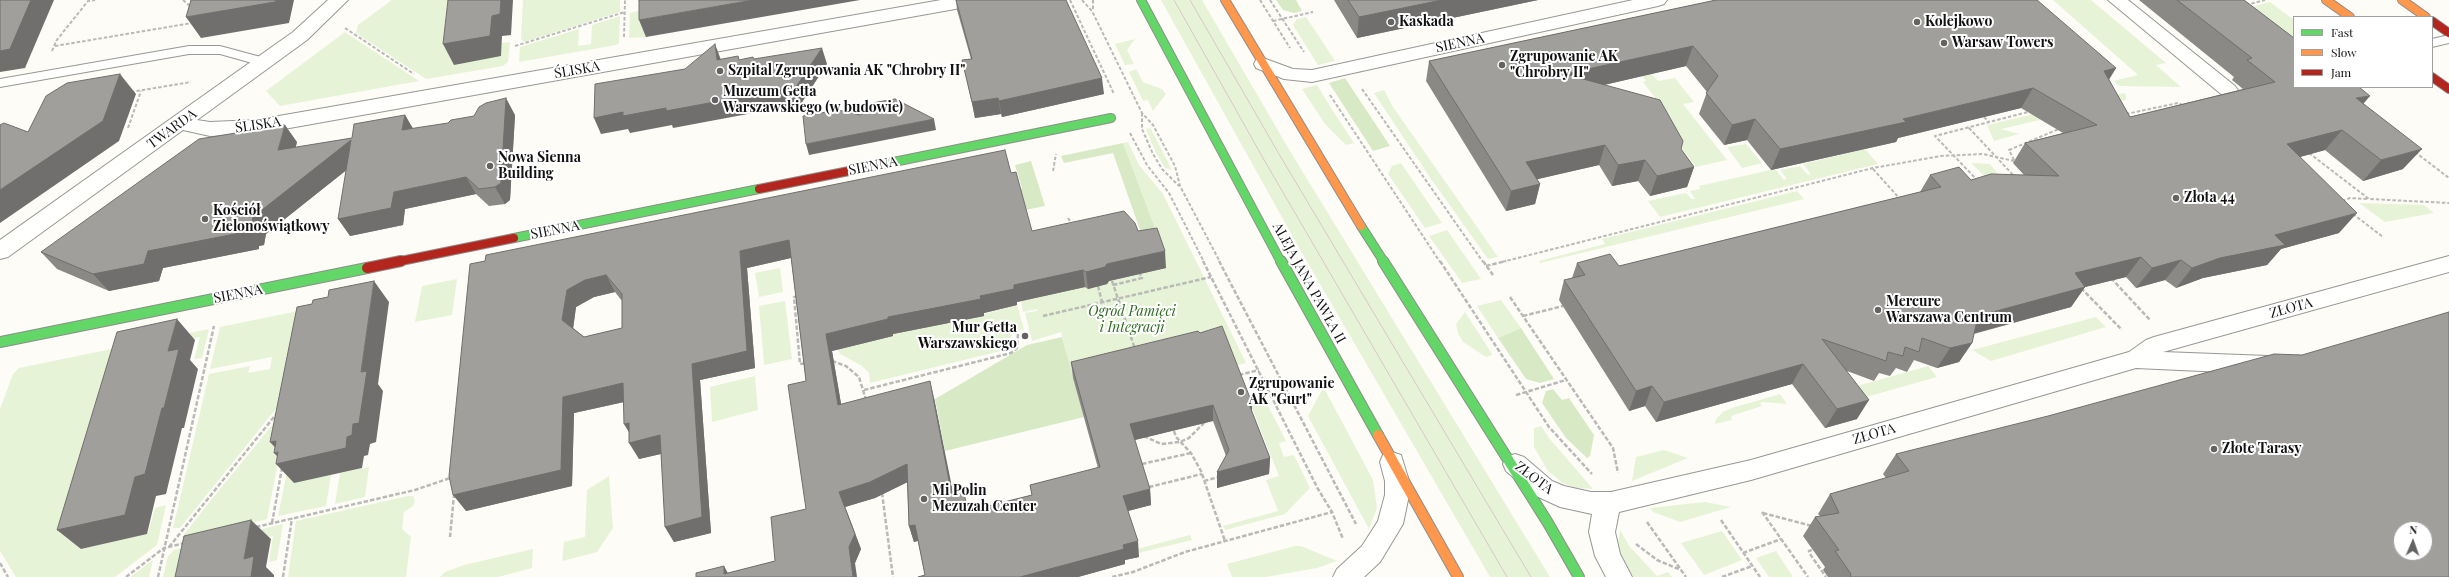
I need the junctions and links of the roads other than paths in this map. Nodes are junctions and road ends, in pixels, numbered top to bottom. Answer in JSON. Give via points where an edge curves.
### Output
{"nodes":[{"id":1,"x":339,"y":0,"type":"edge"},
{"id":2,"x":972,"y":0,"type":"edge"},
{"id":3,"x":1141,"y":0,"type":"edge"},
{"id":4,"x":1225,"y":0,"type":"edge"},
{"id":5,"x":1658,"y":0,"type":"edge"},
{"id":6,"x":2117,"y":0,"type":"edge"},
{"id":7,"x":2326,"y":0,"type":"edge"},
{"id":8,"x":2402,"y":0,"type":"edge"},
{"id":9,"x":2349,"y":16,"type":"edge"},
{"id":10,"x":2425,"y":16,"type":"edge"},
{"id":11,"x":2433,"y":22,"type":"edge"},
{"id":12,"x":2449,"y":33,"type":"edge"},
{"id":13,"x":2449,"y":39,"type":"edge"},
{"id":14,"x":2433,"y":43,"type":"edge"},
{"id":15,"x":263,"y":62,"type":"junction"},
{"id":16,"x":1263,"y":64,"type":"junction"},
{"id":17,"x":2433,"y":78,"type":"edge"},
{"id":18,"x":0,"y":83,"type":"edge"},
{"id":19,"x":2449,"y":89,"type":"edge"},
{"id":20,"x":2228,"y":90,"type":"dead end"},
{"id":21,"x":1111,"y":118,"type":"dead end"},
{"id":22,"x":182,"y":123,"type":"junction"},
{"id":23,"x":0,"y":251,"type":"edge"},
{"id":24,"x":2449,"y":264,"type":"edge"},
{"id":25,"x":0,"y":342,"type":"edge"},
{"id":26,"x":2136,"y":359,"type":"junction"},
{"id":27,"x":2289,"y":363,"type":"edge"},
{"id":28,"x":1506,"y":456,"type":"junction"},
{"id":29,"x":1391,"y":457,"type":"junction"},
{"id":30,"x":1611,"y":503,"type":"junction"},
{"id":31,"x":1548,"y":523,"type":"junction"},
{"id":32,"x":1584,"y":565,"type":"dead end"},
{"id":33,"x":1346,"y":577,"type":"edge"},
{"id":34,"x":1458,"y":577,"type":"edge"},
{"id":35,"x":1578,"y":577,"type":"edge"},
{"id":36,"x":1619,"y":577,"type":"edge"}],
"edges":[{"from":1,"to":15,"type":"street","name":"TWARDA","via":[[313,26]]},
{"from":2,"to":22,"type":"street","name":"ŚLISKA","via":[[256,127],[210,129]]},
{"from":3,"to":29,"type":"main road","name":"ALEJA JANA PAWŁA II","via":[[1241,190]]},
{"from":4,"to":16,"type":"main road"},
{"from":5,"to":16,"type":"street","name":"SIENNA","via":[[1318,75],[1291,75]]},
{"from":6,"to":20,"type":"street"},
{"from":7,"to":9,"type":"main road"},
{"from":8,"to":10,"type":"main road"},
{"from":11,"to":12,"type":"main road"},
{"from":13,"to":14,"type":"lane"},
{"from":15,"to":18,"type":"lane","via":[[220,50],[197,50]]},
{"from":15,"to":22,"type":"street","name":"TWARDA"},
{"from":16,"to":28,"type":"main road","via":[[1345,201]]},
{"from":17,"to":19,"type":"main road"},
{"from":21,"to":25,"type":"main road","name":"SIENNA"},
{"from":22,"to":23,"type":"street","name":"TWARDA"},
{"from":24,"to":26,"type":"street","name":"ZŁOTA","via":[[2154,346]]},
{"from":26,"to":27,"type":"street","name":"ZŁOTA","via":[[2282,365]]},
{"from":26,"to":30,"type":"street","name":"ZŁOTA","via":[[1710,481]]},
{"from":28,"to":30,"type":"street","name":"ZŁOTA","via":[[1537,483],[1560,496],[1591,503]]},
{"from":28,"to":31,"type":"main road"},
{"from":29,"to":33,"type":"street","via":[[1397,495],[1390,524],[1372,554]]},
{"from":29,"to":34,"type":"main road","name":"ALEJA JANA PAWŁA II"},
{"from":30,"to":36,"type":"street","via":[[1606,508],[1602,532],[1608,556]]},
{"from":31,"to":32,"type":"main road"},
{"from":31,"to":35,"type":"main road"}]}
